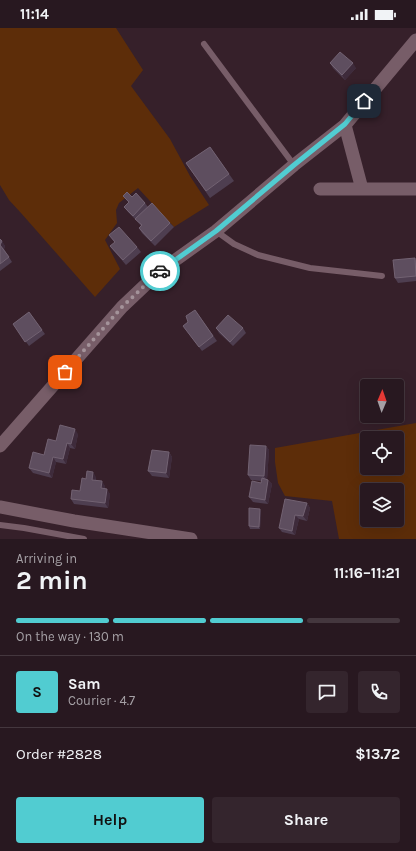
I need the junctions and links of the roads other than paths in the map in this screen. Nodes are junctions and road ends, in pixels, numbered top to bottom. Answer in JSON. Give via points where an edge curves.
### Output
{"nodes":[{"id":1,"x":416,"y":40,"type":"edge"},
{"id":2,"x":204,"y":44,"type":"dead end"},
{"id":3,"x":345,"y":124,"type":"junction"},
{"id":4,"x":294,"y":165,"type":"junction"},
{"id":5,"x":320,"y":188,"type":"dead end"},
{"id":6,"x":362,"y":189,"type":"junction"},
{"id":7,"x":416,"y":189,"type":"edge"},
{"id":8,"x":216,"y":231,"type":"junction"},
{"id":9,"x":382,"y":276,"type":"dead end"},
{"id":10,"x":0,"y":446,"type":"edge"},
{"id":11,"x":0,"y":507,"type":"edge"},
{"id":12,"x":0,"y":525,"type":"edge"},
{"id":13,"x":84,"y":539,"type":"edge"},
{"id":14,"x":192,"y":539,"type":"edge"}],
"edges":[{"from":1,"to":3,"type":"street"},
{"from":2,"to":4,"type":"lane"},
{"from":3,"to":4,"type":"street"},
{"from":3,"to":6,"type":"street"},
{"from":4,"to":8,"type":"street"},
{"from":5,"to":6,"type":"street"},
{"from":6,"to":7,"type":"street"},
{"from":8,"to":9,"type":"lane","via":[[234,244],[258,255],[310,268]]},
{"from":8,"to":10,"type":"street","via":[[160,271],[122,307]]},
{"from":11,"to":14,"type":"street"},
{"from":12,"to":13,"type":"lane"}]}
